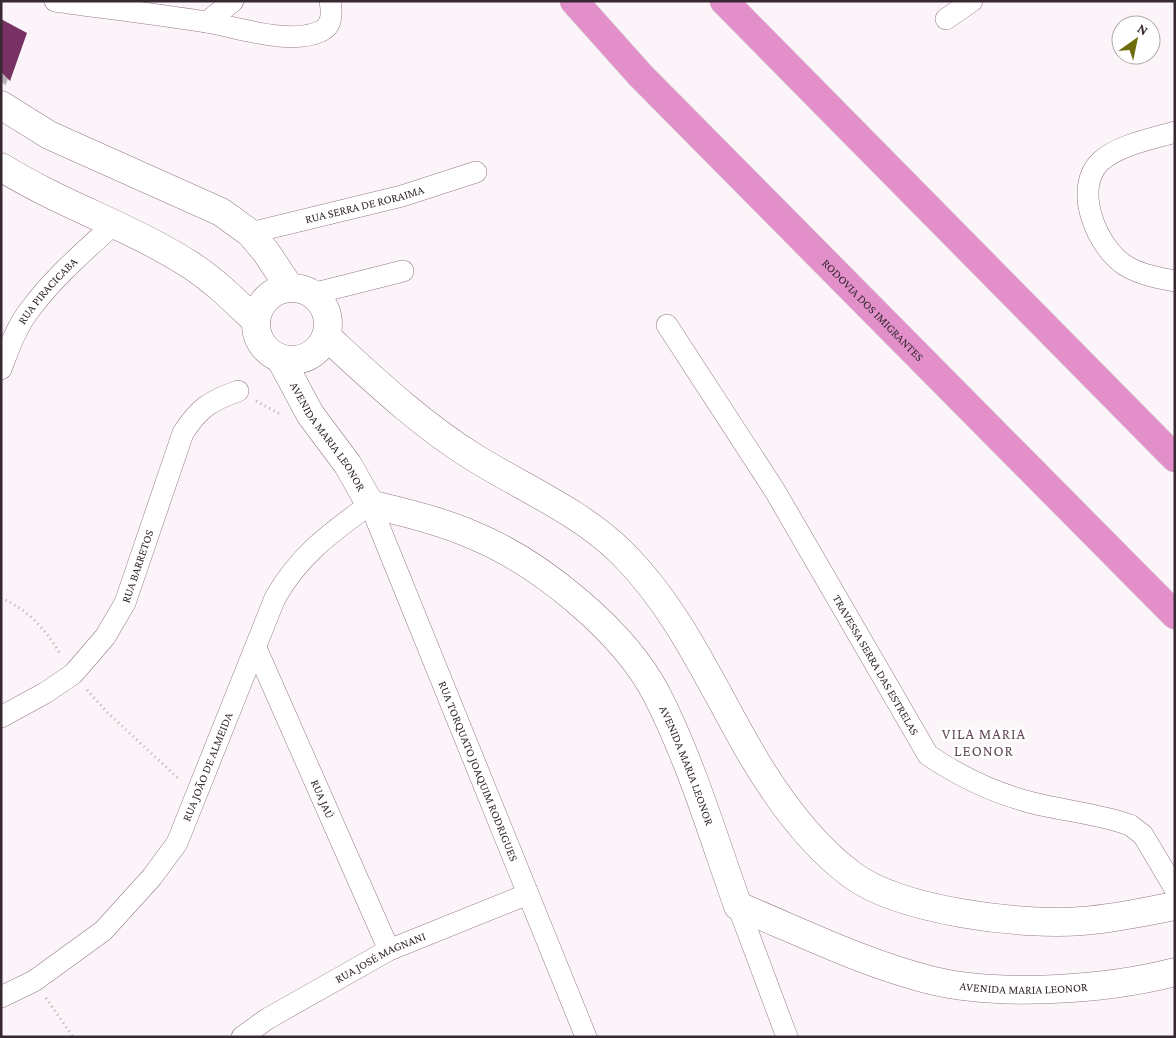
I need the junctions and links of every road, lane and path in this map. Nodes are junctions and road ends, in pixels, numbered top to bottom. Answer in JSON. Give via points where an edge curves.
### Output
{"nodes":[{"id":1,"x":55,"y":1,"type":"edge"},
{"id":2,"x":233,"y":1,"type":"edge"},
{"id":3,"x":330,"y":1,"type":"edge"},
{"id":4,"x":574,"y":1,"type":"edge"},
{"id":5,"x":724,"y":1,"type":"edge"},
{"id":6,"x":972,"y":1,"type":"edge"},
{"id":7,"x":946,"y":19,"type":"dead end"},
{"id":8,"x":207,"y":22,"type":"junction"},
{"id":9,"x":1,"y":104,"type":"edge"},
{"id":10,"x":1175,"y":132,"type":"edge"},
{"id":11,"x":1,"y":168,"type":"edge"},
{"id":12,"x":476,"y":172,"type":"dead end"},
{"id":13,"x":114,"y":224,"type":"junction"},
{"id":14,"x":250,"y":232,"type":"junction"},
{"id":15,"x":403,"y":271,"type":"dead end"},
{"id":16,"x":1175,"y":281,"type":"edge"},
{"id":17,"x":301,"y":291,"type":"junction"},
{"id":18,"x":256,"y":321,"type":"junction"},
{"id":19,"x":667,"y":325,"type":"dead end"},
{"id":20,"x":326,"y":336,"type":"junction"},
{"id":21,"x":280,"y":358,"type":"junction"},
{"id":22,"x":1,"y":369,"type":"edge"},
{"id":23,"x":238,"y":391,"type":"dead end"},
{"id":24,"x":1175,"y":458,"type":"edge"},
{"id":25,"x":370,"y":504,"type":"junction"},
{"id":26,"x":1,"y":598,"type":"edge"},
{"id":27,"x":1175,"y":615,"type":"edge"},
{"id":28,"x":256,"y":648,"type":"junction"},
{"id":29,"x":73,"y":674,"type":"junction"},
{"id":30,"x":1,"y":717,"type":"edge"},
{"id":31,"x":196,"y":795,"type":"junction"},
{"id":32,"x":1175,"y":889,"type":"edge"},
{"id":33,"x":528,"y":894,"type":"junction"},
{"id":34,"x":738,"y":906,"type":"junction"},
{"id":35,"x":1175,"y":906,"type":"edge"},
{"id":36,"x":389,"y":950,"type":"junction"},
{"id":37,"x":1175,"y":972,"type":"edge"},
{"id":38,"x":34,"y":981,"type":"junction"},
{"id":39,"x":1,"y":997,"type":"edge"},
{"id":40,"x":73,"y":1037,"type":"edge"},
{"id":41,"x":242,"y":1037,"type":"edge"},
{"id":42,"x":586,"y":1037,"type":"edge"},
{"id":43,"x":787,"y":1037,"type":"edge"}],
"edges":[{"from":1,"to":8,"type":"street"},
{"from":2,"to":8,"type":"street"},
{"from":3,"to":8,"type":"street","via":[[330,23],[322,31],[306,35],[270,35]]},
{"from":4,"to":27,"type":"highway","name":"RODOVIA DOS IMIGRANTES","via":[[641,76]]},
{"from":5,"to":24,"type":"highway"},
{"from":6,"to":7,"type":"street"},
{"from":9,"to":14,"type":"street","via":[[49,135],[221,212]]},
{"from":10,"to":16,"type":"street","via":[[1115,152],[1100,162],[1092,176],[1089,208],[1102,242],[1112,255],[1127,267],[1154,278]]},
{"from":11,"to":13,"type":"street"},
{"from":12,"to":14,"type":"street","name":"RUA SERRA DE RORAIMA","via":[[402,196]]},
{"from":13,"to":18,"type":"street","via":[[192,266],[216,283]]},
{"from":13,"to":22,"type":"street","name":"RUA PIRACICABA","via":[[31,307],[11,341]]},
{"from":14,"to":17,"type":"street"},
{"from":15,"to":17,"type":"street"},
{"from":17,"to":18,"type":"street","via":[[275,292],[263,302]]},
{"from":17,"to":20,"type":"street","via":[[321,302],[328,324]]},
{"from":18,"to":21,"type":"street","via":[[260,342]]},
{"from":19,"to":32,"type":"street","name":"TRAVESSA SERRA DAS ESTRELAS","via":[[775,491],[928,754],[946,767],[1031,803],[1130,825],[1143,835]]},
{"from":20,"to":21,"type":"street","via":[[313,354],[303,359]]},
{"from":20,"to":35,"type":"street","via":[[433,430],[476,459],[587,523],[621,552],[671,611],[747,747],[804,831],[854,877],[880,890],[928,906],[1037,921],[1082,922]]},
{"from":21,"to":25,"type":"street","name":"AVENIDA MARIA LEONOR","via":[[310,414],[348,465]]},
{"from":23,"to":29,"type":"street","name":"RUA BARRETOS","via":[[206,404],[183,433],[125,603],[105,637]]},
{"from":25,"to":28,"type":"street","name":"RUA JOÃO DE ALMEIDA","via":[[307,553],[286,578]]},
{"from":25,"to":33,"type":"street","name":"RUA TORQUATO JOAQUIM RODRIGUES"},
{"from":25,"to":34,"type":"street","name":"AVENIDA MARIA LEONOR","via":[[430,519],[476,536],[534,568],[596,617],[634,658],[656,694],[686,764]]},
{"from":26,"to":29,"type":"path","via":[[20,607],[47,632]]},
{"from":28,"to":31,"type":"street","name":"RUA JOÃO DE ALMEIDA"},
{"from":28,"to":36,"type":"street","name":"RUA JAÚ"},
{"from":29,"to":30,"type":"street","name":"RUA BARRETOS"},
{"from":29,"to":31,"type":"path","via":[[108,713]]},
{"from":31,"to":38,"type":"street","name":"RUA JOÃO DE ALMEIDA","via":[[177,842],[152,877],[103,931]]},
{"from":33,"to":36,"type":"street","name":"RUA JOSÉ MAGNANI"},
{"from":33,"to":42,"type":"street","name":"RUA TORQUATO JOAQUIM RODRIGUES"},
{"from":34,"to":37,"type":"street","name":"AVENIDA MARIA LEONOR","via":[[861,958],[930,980],[963,985],[1027,989],[1092,986]]},
{"from":34,"to":43,"type":"street"},
{"from":36,"to":41,"type":"street","name":"RUA JOSÉ MAGNANI","via":[[267,1019]]},
{"from":38,"to":39,"type":"street","name":"RUA JOÃO DE ALMEIDA"},
{"from":38,"to":40,"type":"path"}]}
